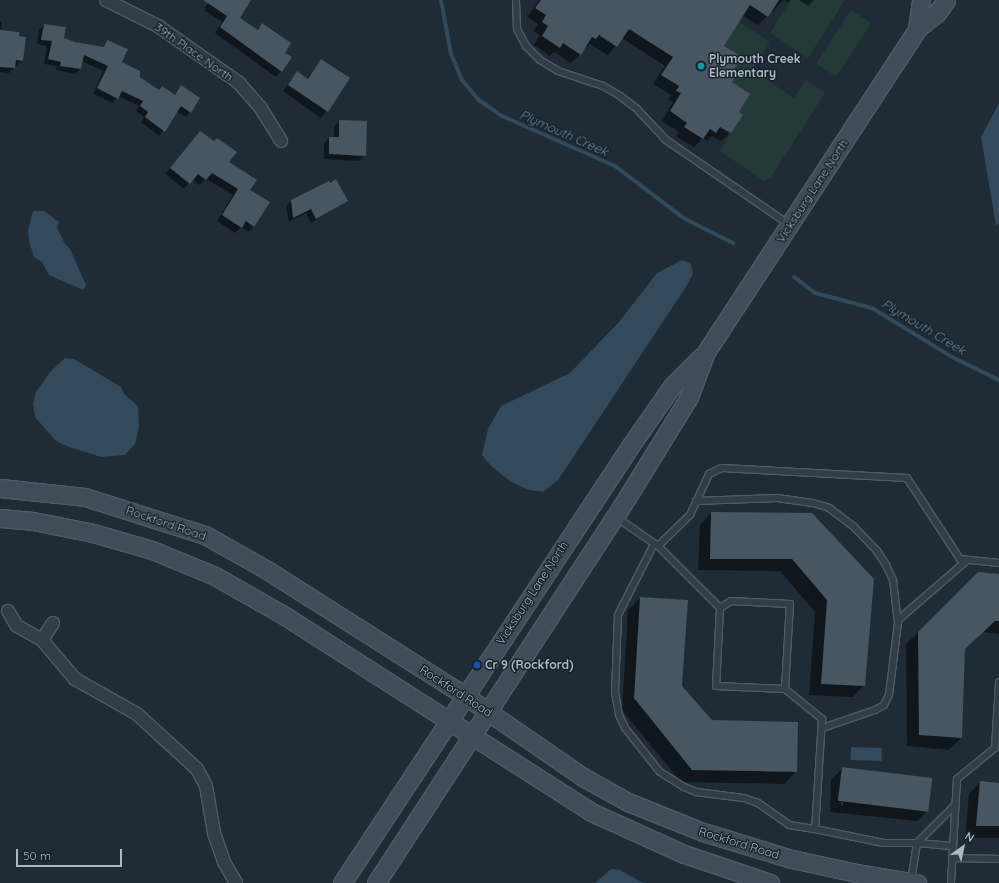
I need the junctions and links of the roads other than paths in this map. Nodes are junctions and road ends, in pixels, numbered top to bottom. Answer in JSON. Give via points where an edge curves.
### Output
{"nodes":[{"id":1,"x":106,"y":0,"type":"edge"},
{"id":2,"x":516,"y":0,"type":"edge"},
{"id":3,"x":921,"y":0,"type":"edge"},
{"id":4,"x":946,"y":0,"type":"edge"},
{"id":5,"x":917,"y":29,"type":"junction"},
{"id":6,"x":281,"y":141,"type":"dead end"},
{"id":7,"x":790,"y":225,"type":"junction"},
{"id":8,"x":706,"y":352,"type":"junction"},
{"id":9,"x":0,"y":488,"type":"edge"},
{"id":10,"x":696,"y":501,"type":"junction"},
{"id":11,"x":615,"y":517,"type":"junction"},
{"id":12,"x":0,"y":518,"type":"edge"},
{"id":13,"x":656,"y":545,"type":"junction"},
{"id":14,"x":966,"y":561,"type":"junction"},
{"id":15,"x":999,"y":563,"type":"edge"},
{"id":16,"x":720,"y":608,"type":"junction"},
{"id":17,"x":8,"y":611,"type":"dead end"},
{"id":18,"x":898,"y":620,"type":"junction"},
{"id":19,"x":52,"y":623,"type":"dead end"},
{"id":20,"x":42,"y":640,"type":"junction"},
{"id":21,"x":999,"y":682,"type":"edge"},
{"id":22,"x":785,"y":689,"type":"junction"},
{"id":23,"x":464,"y":695,"type":"junction"},
{"id":24,"x":488,"y":712,"type":"junction"},
{"id":25,"x":448,"y":722,"type":"junction"},
{"id":26,"x":822,"y":728,"type":"junction"},
{"id":27,"x":472,"y":737,"type":"junction"},
{"id":28,"x":997,"y":749,"type":"edge"},
{"id":29,"x":956,"y":804,"type":"junction"},
{"id":30,"x":815,"y":829,"type":"junction"},
{"id":31,"x":917,"y":843,"type":"junction"},
{"id":32,"x":952,"y":846,"type":"junction"},
{"id":33,"x":952,"y":858,"type":"junction"},
{"id":34,"x":999,"y":859,"type":"edge"},
{"id":35,"x":236,"y":883,"type":"edge"},
{"id":36,"x":342,"y":883,"type":"edge"},
{"id":37,"x":376,"y":883,"type":"edge"},
{"id":38,"x":770,"y":883,"type":"edge"},
{"id":39,"x":914,"y":883,"type":"edge"},
{"id":40,"x":951,"y":883,"type":"edge"}],
"edges":[{"from":1,"to":6,"type":"street","name":"39th Place North","via":[[158,26],[239,83],[260,107]]},
{"from":2,"to":7,"type":"lane","via":[[517,29],[526,46],[540,60],[558,71],[603,86],[620,96],[637,109],[666,140]]},
{"from":3,"to":5,"type":"main road","name":"Vicksburg Lane North"},
{"from":4,"to":5,"type":"main road","name":"Vicksburg Lane North","via":[[937,13]]},
{"from":5,"to":7,"type":"main road","name":"Vicksburg Lane North"},
{"from":7,"to":8,"type":"main road","name":"Vicksburg Lane North"},
{"from":8,"to":11,"type":"main road","name":"Vicksburg Lane North","via":[[689,397]]},
{"from":8,"to":23,"type":"main road","name":"Vicksburg Lane North","via":[[672,386]]},
{"from":9,"to":23,"type":"main road","name":"Rockford Road","via":[[85,497],[205,536],[267,570]]},
{"from":10,"to":13,"type":"lane","via":[[690,515]]},
{"from":10,"to":14,"type":"lane","via":[[709,474],[722,468],[907,478],[960,559]]},
{"from":10,"to":18,"type":"lane","via":[[777,498],[829,508],[854,527],[886,565],[893,580]]},
{"from":11,"to":13,"type":"lane"},
{"from":11,"to":24,"type":"main road","name":"Vicksburg Lane North"},
{"from":12,"to":25,"type":"main road","via":[[33,521],[93,533],[152,550],[215,576],[286,616]]},
{"from":13,"to":16,"type":"lane"},
{"from":13,"to":30,"type":"lane","via":[[618,615],[615,692],[619,715],[625,728],[660,772],[684,787],[696,792],[744,798],[758,803],[789,825]]},
{"from":14,"to":15,"type":"lane"},
{"from":14,"to":18,"type":"lane"},
{"from":16,"to":22,"type":"lane","via":[[716,686]]},
{"from":16,"to":22,"type":"lane","via":[[731,601],[790,604]]},
{"from":17,"to":20,"type":"street","via":[[17,626]]},
{"from":18,"to":26,"type":"lane","via":[[892,683],[884,705]]},
{"from":19,"to":20,"type":"street"},
{"from":20,"to":35,"type":"street","via":[[75,679],[137,714],[197,769],[206,786],[219,848]]},
{"from":21,"to":28,"type":"lane"},
{"from":22,"to":26,"type":"lane","via":[[822,719]]},
{"from":23,"to":24,"type":"main road","name":"Rockford Road"},
{"from":23,"to":25,"type":"main road","name":"Vicksburg Lane North"},
{"from":24,"to":27,"type":"main road","name":"Vicksburg Lane North"},
{"from":24,"to":39,"type":"main road","name":"Rockford Road","via":[[583,776],[628,802],[703,832],[792,859]]},
{"from":25,"to":27,"type":"main road"},
{"from":25,"to":36,"type":"main road","name":"Vicksburg Lane North"},
{"from":26,"to":30,"type":"lane"},
{"from":27,"to":37,"type":"main road","name":"Vicksburg Lane North"},
{"from":27,"to":38,"type":"main road","via":[[591,812],[684,854]]},
{"from":28,"to":29,"type":"lane","via":[[957,779]]},
{"from":29,"to":31,"type":"lane"},
{"from":29,"to":32,"type":"lane"},
{"from":30,"to":31,"type":"lane","via":[[884,843]]},
{"from":31,"to":32,"type":"lane"},
{"from":31,"to":39,"type":"lane"},
{"from":32,"to":33,"type":"lane"},
{"from":33,"to":34,"type":"lane"},
{"from":33,"to":40,"type":"lane"}]}
